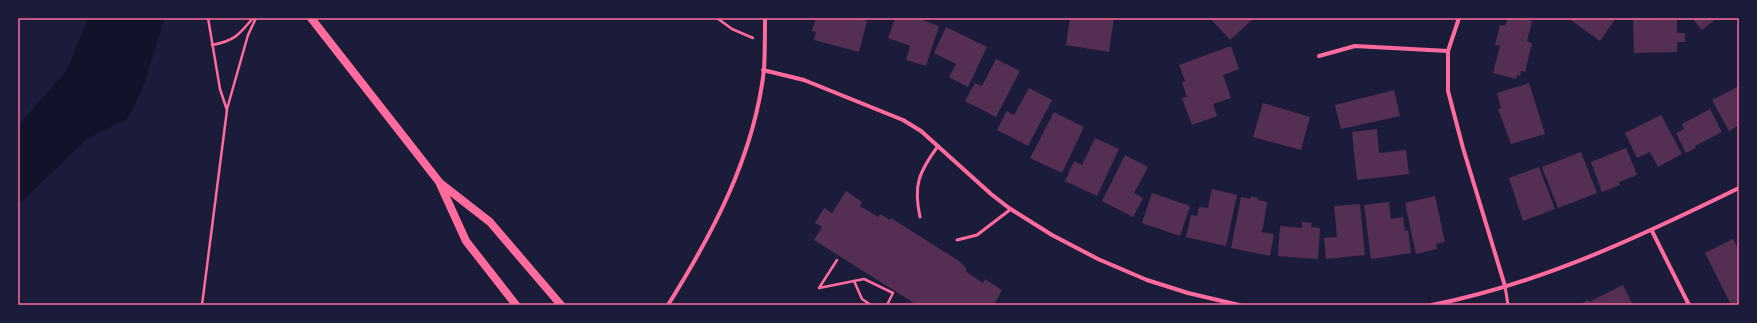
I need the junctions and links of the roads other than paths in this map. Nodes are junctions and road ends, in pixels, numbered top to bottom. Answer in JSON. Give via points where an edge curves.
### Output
{"nodes":[{"id":1,"x":311,"y":18,"type":"edge"},
{"id":2,"x":765,"y":18,"type":"edge"},
{"id":3,"x":1459,"y":18,"type":"edge"},
{"id":4,"x":1448,"y":51,"type":"junction"},
{"id":5,"x":1319,"y":56,"type":"dead end"},
{"id":6,"x":764,"y":70,"type":"junction"},
{"id":7,"x":938,"y":146,"type":"junction"},
{"id":8,"x":440,"y":183,"type":"junction"},
{"id":9,"x":1739,"y":188,"type":"edge"},
{"id":10,"x":1011,"y":208,"type":"junction"},
{"id":11,"x":920,"y":217,"type":"dead end"},
{"id":12,"x":1652,"y":231,"type":"junction"},
{"id":13,"x":957,"y":240,"type":"dead end"},
{"id":14,"x":1505,"y":286,"type":"junction"},
{"id":15,"x":516,"y":305,"type":"edge"},
{"id":16,"x":561,"y":305,"type":"edge"},
{"id":17,"x":668,"y":305,"type":"edge"},
{"id":18,"x":1239,"y":305,"type":"edge"},
{"id":19,"x":1432,"y":305,"type":"edge"},
{"id":20,"x":1508,"y":305,"type":"edge"},
{"id":21,"x":1689,"y":305,"type":"edge"}],
"edges":[{"from":1,"to":8,"type":"main road"},
{"from":2,"to":6,"type":"street"},
{"from":3,"to":4,"type":"street"},
{"from":4,"to":5,"type":"street","via":[[1355,46]]},
{"from":4,"to":14,"type":"street","via":[[1448,91]]},
{"from":6,"to":7,"type":"street","via":[[804,80],[903,120]]},
{"from":6,"to":17,"type":"street","via":[[753,123],[720,215]]},
{"from":7,"to":10,"type":"street","via":[[991,194]]},
{"from":7,"to":11,"type":"lane","via":[[919,175],[917,202]]},
{"from":8,"to":15,"type":"main road","via":[[466,241]]},
{"from":8,"to":16,"type":"main road","via":[[490,222]]},
{"from":9,"to":12,"type":"street"},
{"from":10,"to":13,"type":"lane","via":[[977,235]]},
{"from":10,"to":18,"type":"street","via":[[1058,238],[1120,268],[1188,293]]},
{"from":12,"to":14,"type":"street","via":[[1562,267]]},
{"from":12,"to":21,"type":"street"},
{"from":14,"to":19,"type":"street","via":[[1469,298]]},
{"from":14,"to":20,"type":"lane"}]}
